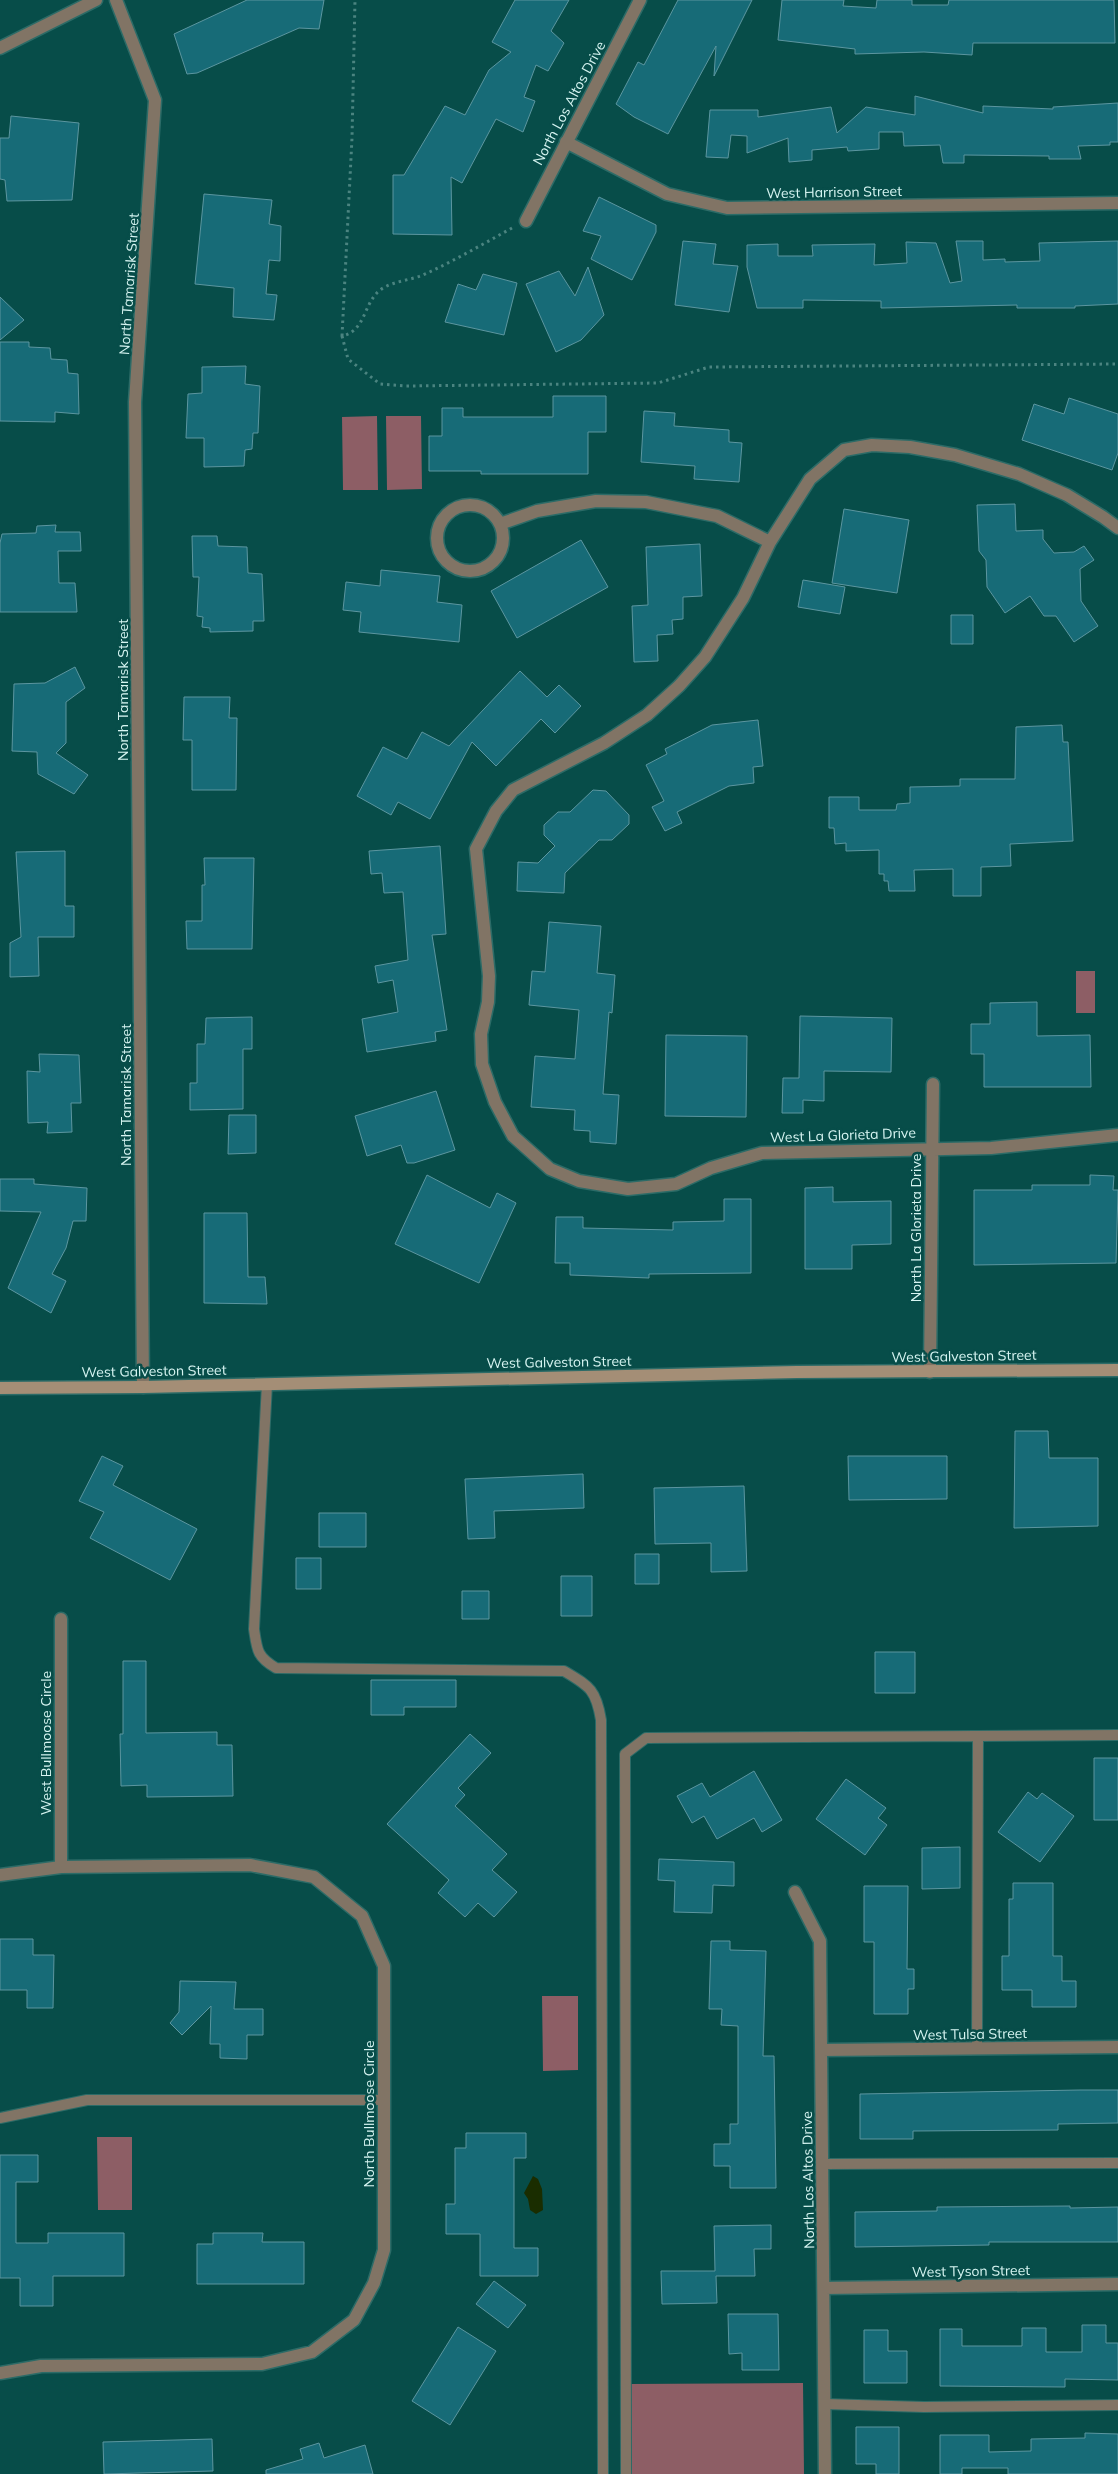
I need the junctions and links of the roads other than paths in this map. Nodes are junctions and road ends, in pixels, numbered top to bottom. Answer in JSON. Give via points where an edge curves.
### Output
{"nodes":[{"id":1,"x":96,"y":0,"type":"edge"},
{"id":2,"x":116,"y":0,"type":"edge"},
{"id":3,"x":640,"y":0,"type":"edge"},
{"id":4,"x":0,"y":48,"type":"edge"},
{"id":5,"x":566,"y":142,"type":"junction"},
{"id":6,"x":1118,"y":203,"type":"edge"},
{"id":7,"x":526,"y":220,"type":"road end"},
{"id":8,"x":500,"y":524,"type":"junction"},
{"id":9,"x":1118,"y":528,"type":"edge"},
{"id":10,"x":770,"y":542,"type":"junction"},
{"id":11,"x":933,"y":1084,"type":"dead end"},
{"id":12,"x":1118,"y":1136,"type":"edge"},
{"id":13,"x":931,"y":1148,"type":"junction"},
{"id":14,"x":1118,"y":1370,"type":"edge"},
{"id":15,"x":930,"y":1372,"type":"junction"},
{"id":16,"x":267,"y":1384,"type":"junction"},
{"id":17,"x":143,"y":1387,"type":"junction"},
{"id":18,"x":0,"y":1388,"type":"edge"},
{"id":19,"x":61,"y":1619,"type":"dead end"},
{"id":20,"x":1118,"y":1735,"type":"edge"},
{"id":21,"x":978,"y":1737,"type":"junction"},
{"id":22,"x":61,"y":1867,"type":"junction"},
{"id":23,"x":0,"y":1875,"type":"edge"},
{"id":24,"x":795,"y":1892,"type":"dead end"},
{"id":25,"x":1118,"y":2047,"type":"edge"},
{"id":26,"x":977,"y":2048,"type":"junction"},
{"id":27,"x":822,"y":2050,"type":"junction"},
{"id":28,"x":384,"y":2100,"type":"junction"},
{"id":29,"x":0,"y":2118,"type":"edge"},
{"id":30,"x":1118,"y":2162,"type":"edge"},
{"id":31,"x":823,"y":2164,"type":"junction"},
{"id":32,"x":1118,"y":2284,"type":"edge"},
{"id":33,"x":824,"y":2288,"type":"junction"},
{"id":34,"x":0,"y":2373,"type":"edge"},
{"id":35,"x":825,"y":2404,"type":"junction"},
{"id":36,"x":1118,"y":2405,"type":"edge"},
{"id":37,"x":603,"y":2474,"type":"edge"},
{"id":38,"x":626,"y":2474,"type":"edge"},
{"id":39,"x":825,"y":2474,"type":"edge"}],
"edges":[{"from":1,"to":4,"type":"street"},
{"from":2,"to":17,"type":"street","name":"North Tamarisk Street","via":[[155,100],[135,402]]},
{"from":3,"to":5,"type":"street","name":"North Los Altos Drive"},
{"from":5,"to":6,"type":"street","name":"West Harrison Street","via":[[668,194],[727,208]]},
{"from":5,"to":7,"type":"street","name":"North Los Altos Drive"},
{"from":8,"to":8,"type":"street","via":[[489,510],[479,506],[458,507],[442,521],[437,541],[440,551],[446,560],[464,571],[486,567],[501,550],[504,539]]},
{"from":8,"to":10,"type":"street","via":[[537,511],[596,501],[646,502],[717,516]]},
{"from":9,"to":10,"type":"street","name":"West La Glorieta Drive","via":[[1067,496],[1018,474],[955,455],[910,447],[872,445],[844,450],[810,479]]},
{"from":10,"to":13,"type":"street","name":"West La Glorieta Drive","via":[[743,598],[704,657],[679,686],[647,715],[604,744],[513,790],[496,811],[476,849],[489,976],[488,1002],[481,1034],[482,1064],[495,1102],[512,1136],[550,1169],[579,1181],[628,1189],[676,1184],[711,1168],[762,1153]]},
{"from":11,"to":13,"type":"street","name":"North La Glorieta Drive"},
{"from":12,"to":13,"type":"street","name":"West La Glorieta Drive","via":[[991,1148]]},
{"from":13,"to":15,"type":"street","name":"North La Glorieta Drive"},
{"from":14,"to":15,"type":"street","name":"West Galveston Street"},
{"from":15,"to":16,"type":"street","name":"West Galveston Street"},
{"from":16,"to":17,"type":"street","name":"West Galveston Street"},
{"from":16,"to":37,"type":"lane","via":[[254,1629],[262,1660],[276,1668],[564,1671],[592,1689],[598,1702],[601,1720]]},
{"from":17,"to":18,"type":"street","name":"West Galveston Street"},
{"from":19,"to":22,"type":"street","name":"West Bullmoose Circle"},
{"from":20,"to":21,"type":"lane"},
{"from":21,"to":26,"type":"lane"},
{"from":21,"to":38,"type":"lane","via":[[646,1738],[625,1754]]},
{"from":22,"to":23,"type":"street","name":"North Bullmoose Circle"},
{"from":22,"to":28,"type":"street","name":"North Bullmoose Circle","via":[[250,1865],[314,1877],[362,1916],[384,1966]]},
{"from":24,"to":27,"type":"street","name":"North Los Altos Drive","via":[[820,1941]]},
{"from":25,"to":26,"type":"street","name":"West Tulsa Street"},
{"from":26,"to":27,"type":"street","name":"West Tulsa Street"},
{"from":27,"to":31,"type":"street","name":"North Los Altos Drive"},
{"from":28,"to":29,"type":"lane","via":[[87,2100]]},
{"from":28,"to":34,"type":"street","name":"North Bullmoose Circle","via":[[384,2250],[374,2283],[354,2320],[312,2352],[262,2364],[41,2366]]},
{"from":30,"to":31,"type":"lane"},
{"from":31,"to":33,"type":"street","name":"North Los Altos Drive"},
{"from":32,"to":33,"type":"street","name":"West Tyson Street"},
{"from":33,"to":35,"type":"street","name":"North Los Altos Drive"},
{"from":35,"to":36,"type":"lane","via":[[924,2407]]},
{"from":35,"to":39,"type":"street","name":"North Los Altos Drive"}]}
